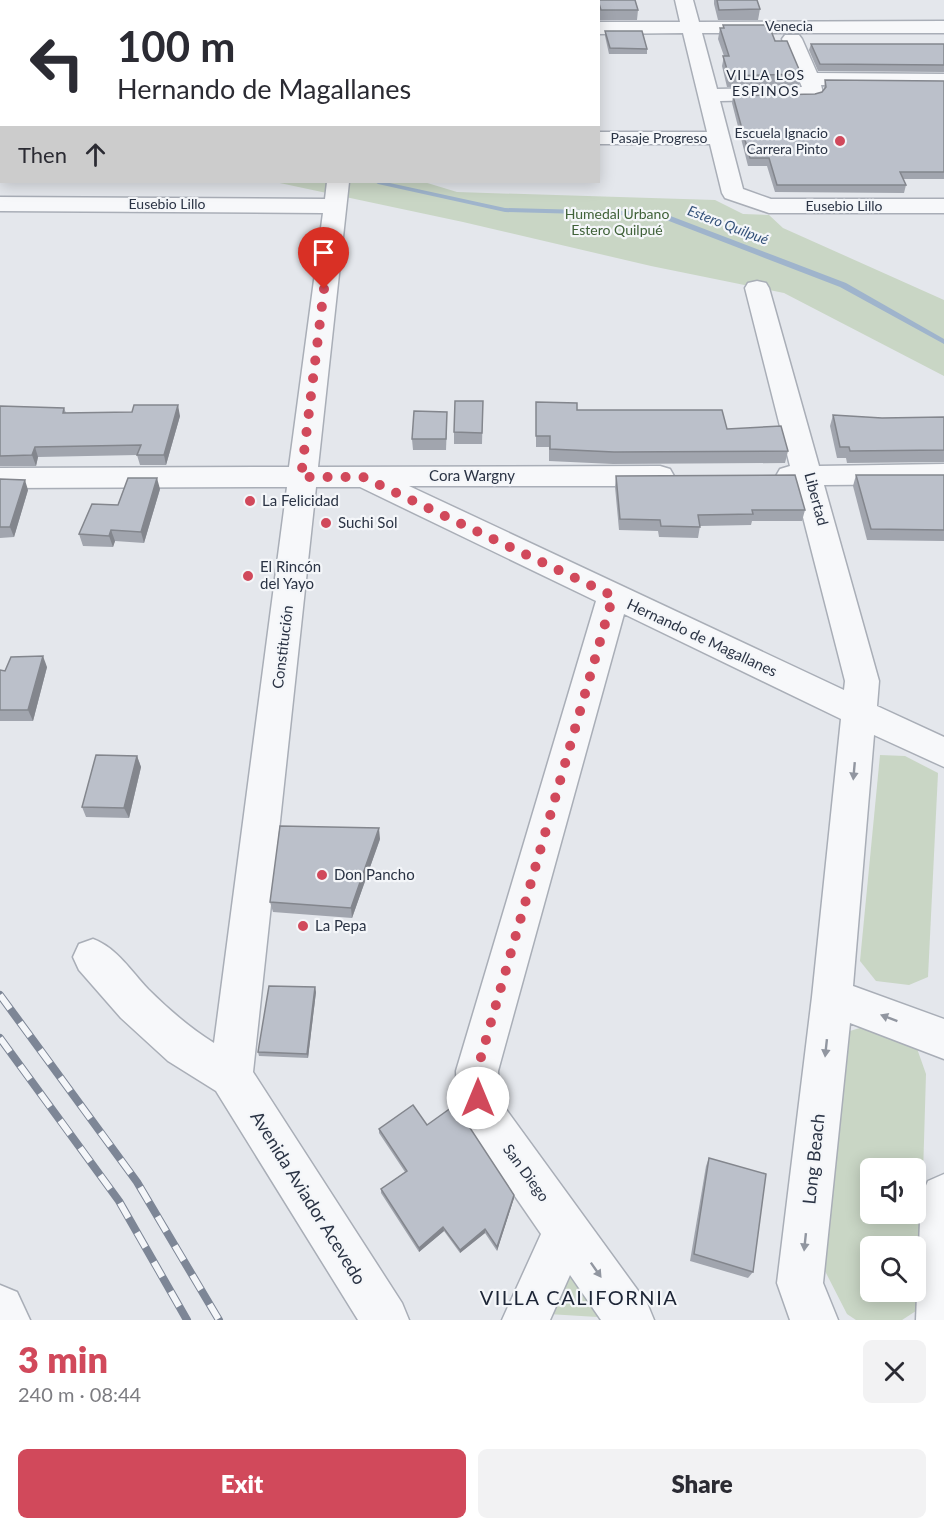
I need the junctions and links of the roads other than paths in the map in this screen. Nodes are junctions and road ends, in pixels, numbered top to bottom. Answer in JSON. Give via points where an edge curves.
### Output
{"nodes":[{"id":1,"x":684,"y":0,"type":"edge"},
{"id":2,"x":690,"y":27,"type":"junction"},
{"id":3,"x":944,"y":27,"type":"edge"},
{"id":4,"x":600,"y":28,"type":"edge"},
{"id":5,"x":792,"y":39,"type":"dead end"},
{"id":6,"x":944,"y":80,"type":"edge"},
{"id":7,"x":812,"y":86,"type":"junction"},
{"id":8,"x":708,"y":94,"type":"junction"},
{"id":9,"x":600,"y":138,"type":"edge"},
{"id":10,"x":720,"y":138,"type":"junction"},
{"id":11,"x":50,"y":183,"type":"edge"},
{"id":12,"x":336,"y":195,"type":"edge"},
{"id":13,"x":0,"y":204,"type":"edge"},
{"id":14,"x":40,"y":204,"type":"junction"},
{"id":15,"x":944,"y":206,"type":"edge"},
{"id":16,"x":758,"y":288,"type":"dead end"},
{"id":17,"x":944,"y":474,"type":"edge"},
{"id":18,"x":692,"y":476,"type":"edge"},
{"id":19,"x":763,"y":476,"type":"edge"},
{"id":20,"x":810,"y":476,"type":"junction"},
{"id":21,"x":301,"y":477,"type":"junction"},
{"id":22,"x":363,"y":477,"type":"junction"},
{"id":23,"x":0,"y":478,"type":"edge"},
{"id":24,"x":613,"y":596,"type":"junction"},
{"id":25,"x":859,"y":712,"type":"junction"},
{"id":26,"x":944,"y":753,"type":"edge"},
{"id":27,"x":93,"y":957,"type":"dead end"},
{"id":28,"x":832,"y":997,"type":"junction"},
{"id":29,"x":944,"y":1039,"type":"edge"},
{"id":30,"x":231,"y":1076,"type":"junction"},
{"id":31,"x":944,"y":1197,"type":"edge"},
{"id":32,"x":567,"y":1229,"type":"junction"},
{"id":33,"x":0,"y":1309,"type":"edge"},
{"id":34,"x":6,"y":1320,"type":"edge"},
{"id":35,"x":385,"y":1320,"type":"edge"},
{"id":36,"x":526,"y":1320,"type":"edge"},
{"id":37,"x":630,"y":1320,"type":"edge"},
{"id":38,"x":814,"y":1320,"type":"edge"},
{"id":39,"x":940,"y":1320,"type":"edge"}],
"edges":[{"from":1,"to":2,"type":"street"},
{"from":2,"to":3,"type":"street","name":"Venecia"},
{"from":2,"to":4,"type":"street","name":"Venecia"},
{"from":2,"to":8,"type":"street"},
{"from":5,"to":7,"type":"street"},
{"from":6,"to":7,"type":"street"},
{"from":7,"to":8,"type":"street"},
{"from":8,"to":10,"type":"street"},
{"from":9,"to":10,"type":"street","name":"Pasaje Progreso"},
{"from":10,"to":15,"type":"street","name":"Eusebio Lillo","via":[[733,193],[744,199],[769,206]]},
{"from":11,"to":14,"type":"street"},
{"from":12,"to":14,"type":"street","name":"Eusebio Lillo"},
{"from":12,"to":21,"type":"street","name":"Constitución"},
{"from":13,"to":14,"type":"street","name":"Eusebio Lillo"},
{"from":16,"to":20,"type":"street","name":"Libertad"},
{"from":17,"to":20,"type":"street"},
{"from":18,"to":22,"type":"street","name":"Cora Wargny"},
{"from":19,"to":20,"type":"street"},
{"from":20,"to":25,"type":"street","name":"Libertad","via":[[862,681]]},
{"from":21,"to":22,"type":"street","name":"Cora Wargny"},
{"from":21,"to":23,"type":"street","name":"Cora Wargny"},
{"from":21,"to":30,"type":"street","name":"Constitución"},
{"from":22,"to":24,"type":"street","name":"Hernando de Magallanes"},
{"from":24,"to":25,"type":"street","name":"Hernando de Magallanes"},
{"from":24,"to":32,"type":"street","name":"San Diego","via":[[477,1071],[478,1098],[490,1123]]},
{"from":25,"to":26,"type":"street","name":"Hernando de Magallanes"},
{"from":25,"to":28,"type":"street","name":"Long Beach","one_way":true},
{"from":27,"to":30,"type":"street","via":[[135,1004],[183,1047]]},
{"from":29,"to":28,"type":"street","one_way":true},
{"from":28,"to":38,"type":"street","name":"Long Beach","one_way":true,"via":[[800,1283]]},
{"from":30,"to":35,"type":"street","name":"Avenida Aviador Acevedo"},
{"from":31,"to":39,"type":"street"},
{"from":32,"to":36,"type":"street"},
{"from":32,"to":37,"type":"street","name":"San Diego","one_way":true},
{"from":33,"to":34,"type":"street"}]}
